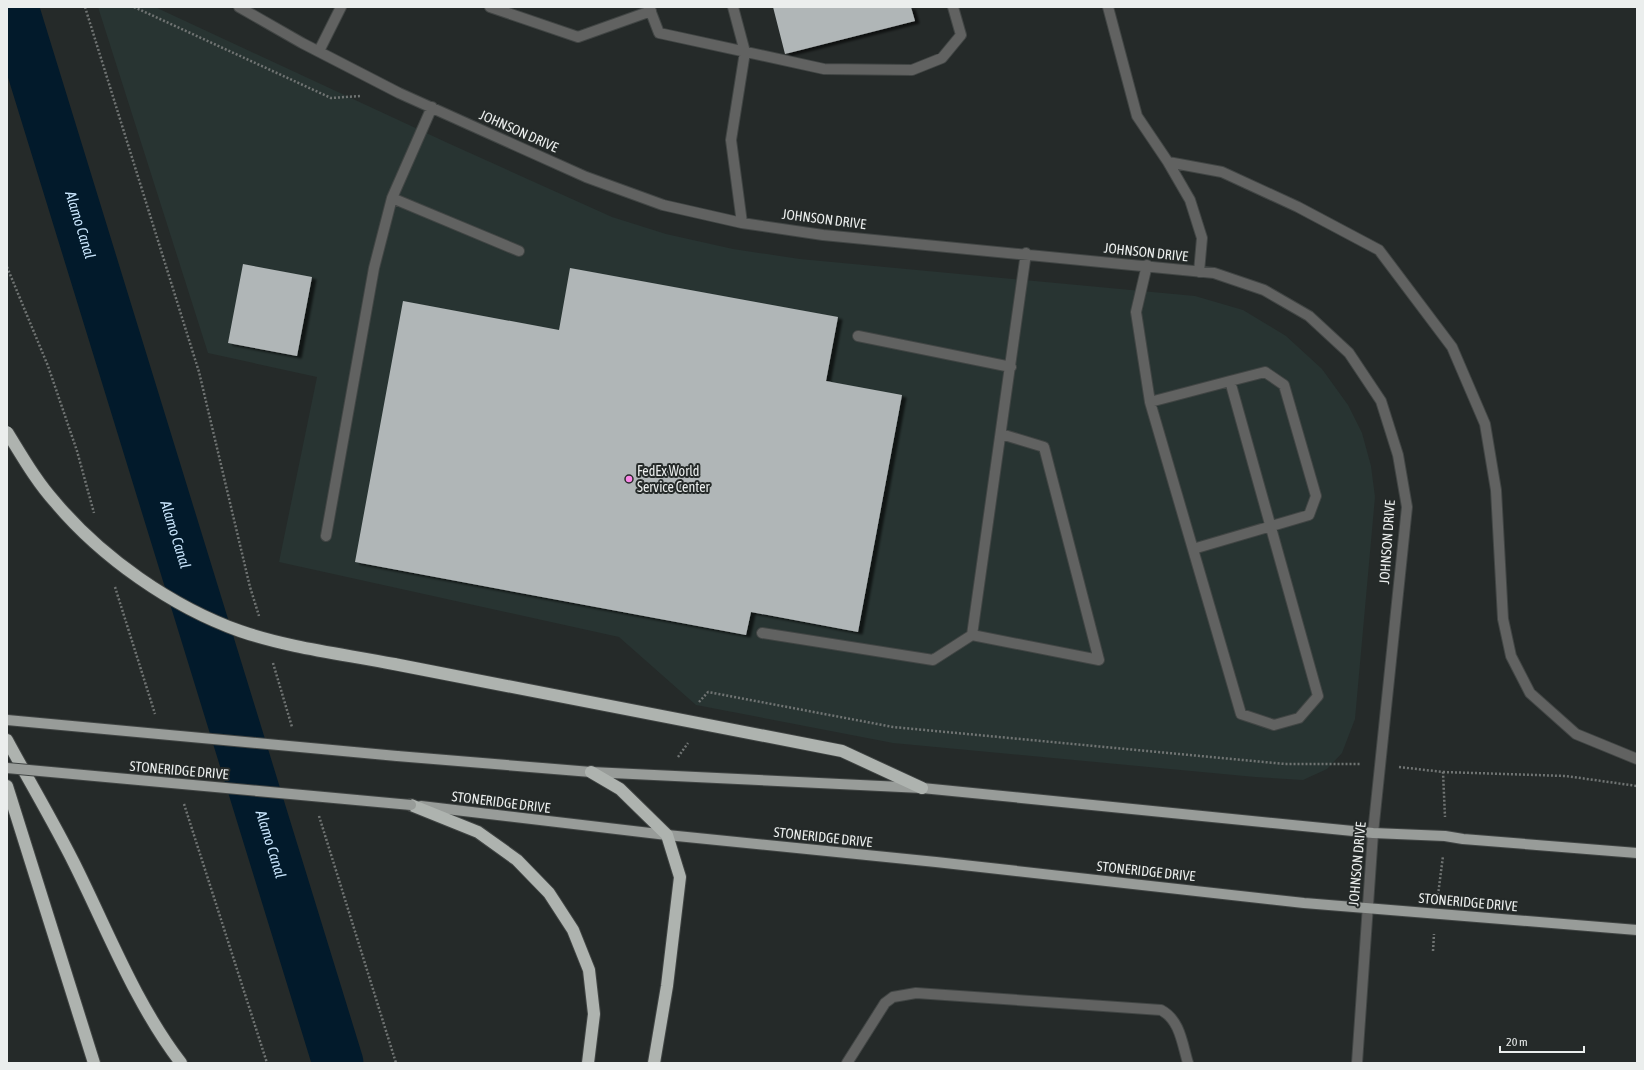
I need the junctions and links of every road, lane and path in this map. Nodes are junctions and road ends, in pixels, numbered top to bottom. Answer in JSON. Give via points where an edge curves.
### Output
{"nodes":[{"id":1,"x":85,"y":7,"type":"edge"},
{"id":2,"x":134,"y":7,"type":"edge"},
{"id":3,"x":239,"y":7,"type":"edge"},
{"id":4,"x":341,"y":7,"type":"edge"},
{"id":5,"x":490,"y":7,"type":"edge"},
{"id":6,"x":733,"y":7,"type":"edge"},
{"id":7,"x":953,"y":7,"type":"edge"},
{"id":8,"x":1108,"y":7,"type":"edge"},
{"id":9,"x":650,"y":9,"type":"edge"},
{"id":10,"x":319,"y":51,"type":"junction"},
{"id":11,"x":745,"y":52,"type":"junction"},
{"id":12,"x":361,"y":96,"type":"dead end"},
{"id":13,"x":432,"y":107,"type":"junction"},
{"id":14,"x":1168,"y":162,"type":"junction"},
{"id":15,"x":392,"y":198,"type":"junction"},
{"id":16,"x":742,"y":223,"type":"junction"},
{"id":17,"x":519,"y":251,"type":"dead end"},
{"id":18,"x":1026,"y":253,"type":"junction"},
{"id":19,"x":1147,"y":265,"type":"junction"},
{"id":20,"x":7,"y":267,"type":"edge"},
{"id":21,"x":1199,"y":272,"type":"junction"},
{"id":22,"x":858,"y":336,"type":"dead end"},
{"id":23,"x":1011,"y":367,"type":"junction"},
{"id":24,"x":1230,"y":381,"type":"junction"},
{"id":25,"x":1150,"y":402,"type":"junction"},
{"id":26,"x":7,"y":432,"type":"edge"},
{"id":27,"x":1001,"y":434,"type":"junction"},
{"id":28,"x":95,"y":516,"type":"dead end"},
{"id":29,"x":1271,"y":526,"type":"junction"},
{"id":30,"x":326,"y":536,"type":"dead end"},
{"id":31,"x":1193,"y":549,"type":"junction"},
{"id":32,"x":114,"y":582,"type":"dead end"},
{"id":33,"x":259,"y":618,"type":"dead end"},
{"id":34,"x":762,"y":633,"type":"dead end"},
{"id":35,"x":972,"y":635,"type":"junction"},
{"id":36,"x":270,"y":655,"type":"dead end"},
{"id":37,"x":699,"y":701,"type":"dead end"},
{"id":38,"x":156,"y":718,"type":"dead end"},
{"id":39,"x":7,"y":720,"type":"edge"},
{"id":40,"x":293,"y":731,"type":"dead end"},
{"id":41,"x":7,"y":740,"type":"edge"},
{"id":42,"x":1637,"y":759,"type":"edge"},
{"id":43,"x":1317,"y":763,"type":"dead end"},
{"id":44,"x":7,"y":768,"type":"edge"},
{"id":45,"x":591,"y":772,"type":"junction"},
{"id":46,"x":1443,"y":772,"type":"dead end"},
{"id":47,"x":7,"y":786,"type":"edge"},
{"id":48,"x":1637,"y":786,"type":"edge"},
{"id":49,"x":922,"y":788,"type":"junction"},
{"id":50,"x":183,"y":800,"type":"dead end"},
{"id":51,"x":411,"y":805,"type":"junction"},
{"id":52,"x":318,"y":814,"type":"dead end"},
{"id":53,"x":1373,"y":833,"type":"junction"},
{"id":54,"x":667,"y":835,"type":"junction"},
{"id":55,"x":1637,"y":853,"type":"edge"},
{"id":56,"x":1367,"y":909,"type":"junction"},
{"id":57,"x":1637,"y":930,"type":"edge"},
{"id":58,"x":94,"y":1063,"type":"edge"},
{"id":59,"x":181,"y":1063,"type":"edge"},
{"id":60,"x":267,"y":1063,"type":"edge"},
{"id":61,"x":396,"y":1063,"type":"edge"},
{"id":62,"x":588,"y":1063,"type":"edge"},
{"id":63,"x":654,"y":1063,"type":"edge"},
{"id":64,"x":847,"y":1063,"type":"edge"},
{"id":65,"x":1188,"y":1063,"type":"edge"},
{"id":66,"x":1357,"y":1063,"type":"edge"}],
"edges":[{"from":1,"to":33,"type":"path","via":[[199,372]]},
{"from":2,"to":12,"type":"path","via":[[331,98]]},
{"from":3,"to":10,"type":"street","name":"JOHNSON DRIVE"},
{"from":4,"to":10,"type":"street"},
{"from":5,"to":9,"type":"street","via":[[578,37]]},
{"from":6,"to":11,"type":"street"},
{"from":7,"to":11,"type":"street","via":[[961,35],[942,58],[912,70],[824,70]]},
{"from":8,"to":14,"type":"street","via":[[1137,116]]},
{"from":9,"to":11,"type":"street","via":[[659,32]]},
{"from":10,"to":13,"type":"street","name":"JOHNSON DRIVE","via":[[399,93]]},
{"from":11,"to":16,"type":"street","via":[[730,140]]},
{"from":13,"to":15,"type":"street"},
{"from":13,"to":16,"type":"street","name":"JOHNSON DRIVE","via":[[586,177],[663,205]]},
{"from":14,"to":21,"type":"street","via":[[1190,200],[1202,238]]},
{"from":14,"to":42,"type":"street","via":[[1222,172],[1298,207],[1379,250],[1452,347],[1485,424],[1496,490],[1503,619],[1511,656],[1530,693],[1576,734]]},
{"from":15,"to":17,"type":"street"},
{"from":15,"to":30,"type":"street","via":[[374,268]]},
{"from":16,"to":18,"type":"street","name":"JOHNSON DRIVE","via":[[823,235]]},
{"from":18,"to":19,"type":"street","name":"JOHNSON DRIVE"},
{"from":18,"to":23,"type":"street"},
{"from":19,"to":21,"type":"street","name":"JOHNSON DRIVE"},
{"from":19,"to":25,"type":"street","via":[[1136,312]]},
{"from":20,"to":28,"type":"path","via":[[48,366],[77,451]]},
{"from":21,"to":53,"type":"street","name":"JOHNSON DRIVE","via":[[1214,273],[1264,290],[1309,316],[1349,353],[1381,401],[1398,455],[1407,507]]},
{"from":22,"to":23,"type":"street"},
{"from":23,"to":27,"type":"street"},
{"from":24,"to":25,"type":"street"},
{"from":24,"to":29,"type":"street"},
{"from":24,"to":29,"type":"street","via":[[1265,372],[1284,385],[1316,496],[1309,515]]},
{"from":25,"to":31,"type":"street"},
{"from":26,"to":49,"type":"highway","bridge":true,"via":[[55,503],[135,576],[185,608],[240,631],[293,644],[842,751]]},
{"from":27,"to":35,"type":"street"},
{"from":27,"to":35,"type":"street","via":[[1044,447],[1098,660]]},
{"from":29,"to":31,"type":"street"},
{"from":29,"to":31,"type":"street","via":[[1318,696],[1299,718],[1274,725],[1241,714]]},
{"from":32,"to":38,"type":"path"},
{"from":34,"to":35,"type":"street","via":[[934,660]]},
{"from":36,"to":40,"type":"path"},
{"from":37,"to":43,"type":"path","via":[[708,692],[893,727],[1285,764]]},
{"from":39,"to":45,"type":"main road","bridge":true},
{"from":41,"to":59,"type":"highway","via":[[74,863],[140,1000]]},
{"from":44,"to":51,"type":"main road","name":"STONERIDGE DRIVE","bridge":true},
{"from":45,"to":49,"type":"main road"},
{"from":45,"to":54,"type":"highway","via":[[620,789]]},
{"from":46,"to":48,"type":"path","via":[[1566,776]]},
{"from":47,"to":58,"type":"highway"},
{"from":49,"to":53,"type":"main road"},
{"from":50,"to":60,"type":"path"},
{"from":51,"to":54,"type":"main road","name":"STONERIDGE DRIVE"},
{"from":51,"to":62,"type":"highway","via":[[478,832],[517,860],[549,893],[573,930],[589,970],[594,1014]]},
{"from":52,"to":61,"type":"path"},
{"from":53,"to":55,"type":"main road","via":[[1445,836]]},
{"from":53,"to":56,"type":"street","name":"JOHNSON DRIVE"},
{"from":54,"to":56,"type":"main road","name":"STONERIDGE DRIVE"},
{"from":54,"to":63,"type":"highway","via":[[680,877],[659,1044]]},
{"from":56,"to":57,"type":"main road","name":"STONERIDGE DRIVE"},
{"from":56,"to":66,"type":"street","name":"JOHNSON DRIVE"},
{"from":64,"to":65,"type":"street","via":[[885,1003],[893,997],[916,993],[1161,1010],[1170,1015],[1178,1027]]}]}
